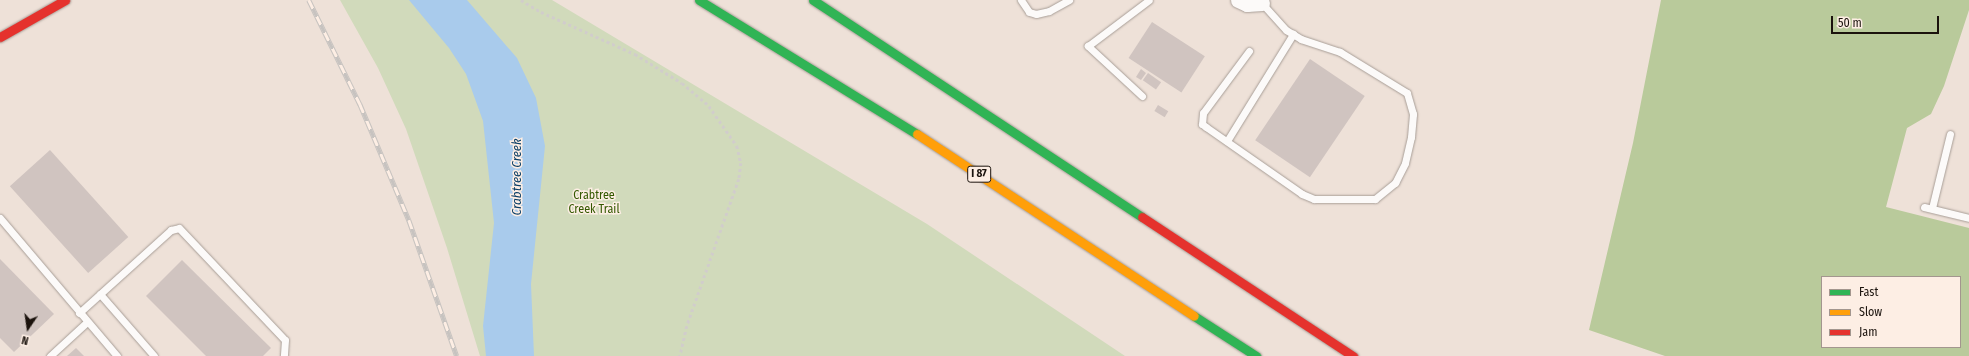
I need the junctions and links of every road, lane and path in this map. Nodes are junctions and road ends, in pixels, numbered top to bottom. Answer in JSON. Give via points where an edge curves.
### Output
{"nodes":[{"id":1,"x":65,"y":0,"type":"edge"},
{"id":2,"x":521,"y":0,"type":"edge"},
{"id":3,"x":699,"y":0,"type":"edge"},
{"id":4,"x":812,"y":0,"type":"edge"},
{"id":5,"x":1020,"y":0,"type":"edge"},
{"id":6,"x":1069,"y":0,"type":"edge"},
{"id":7,"x":1150,"y":0,"type":"edge"},
{"id":8,"x":1238,"y":0,"type":"edge"},
{"id":9,"x":1262,"y":3,"type":"joint"},
{"id":10,"x":1293,"y":34,"type":"junction"},
{"id":11,"x":0,"y":37,"type":"edge"},
{"id":12,"x":1249,"y":51,"type":"dead end"},
{"id":13,"x":1142,"y":96,"type":"dead end"},
{"id":14,"x":1950,"y":134,"type":"dead end"},
{"id":15,"x":1227,"y":141,"type":"junction"},
{"id":16,"x":0,"y":218,"type":"edge"},
{"id":17,"x":1969,"y":218,"type":"edge"},
{"id":18,"x":100,"y":294,"type":"junction"},
{"id":19,"x":79,"y":313,"type":"junction"},
{"id":20,"x":87,"y":322,"type":"junction"},
{"id":21,"x":50,"y":356,"type":"edge"},
{"id":22,"x":117,"y":356,"type":"edge"},
{"id":23,"x":154,"y":356,"type":"edge"},
{"id":24,"x":284,"y":356,"type":"edge"},
{"id":25,"x":680,"y":356,"type":"edge"},
{"id":26,"x":1256,"y":356,"type":"edge"},
{"id":27,"x":1353,"y":356,"type":"edge"}],
"edges":[{"from":1,"to":11,"type":"main road"},
{"from":2,"to":25,"type":"path","via":[[541,12],[635,54],[682,83],[709,106],[737,146],[741,163],[739,179],[687,326]]},
{"from":3,"to":26,"type":"main road","number":"I 87","via":[[927,140]]},
{"from":4,"to":27,"type":"main road"},
{"from":5,"to":6,"type":"lane","via":[[1029,12],[1036,14],[1049,11]]},
{"from":7,"to":13,"type":"lane","via":[[1088,46]]},
{"from":8,"to":9,"type":"street","via":[[1247,4]]},
{"from":9,"to":10,"type":"lane"},
{"from":10,"to":15,"type":"lane"},
{"from":10,"to":15,"type":"lane","via":[[1340,52],[1407,93],[1413,114],[1411,137],[1405,163],[1395,183],[1375,199],[1314,199],[1302,194]]},
{"from":12,"to":15,"type":"lane","via":[[1203,113],[1202,124]]},
{"from":14,"to":17,"type":"lane","via":[[1928,207]]},
{"from":16,"to":19,"type":"lane"},
{"from":18,"to":19,"type":"lane"},
{"from":18,"to":23,"type":"lane"},
{"from":18,"to":24,"type":"lane","via":[[171,230],[180,228],[285,340]]},
{"from":19,"to":20,"type":"lane"},
{"from":20,"to":21,"type":"lane"},
{"from":20,"to":22,"type":"lane"}]}
